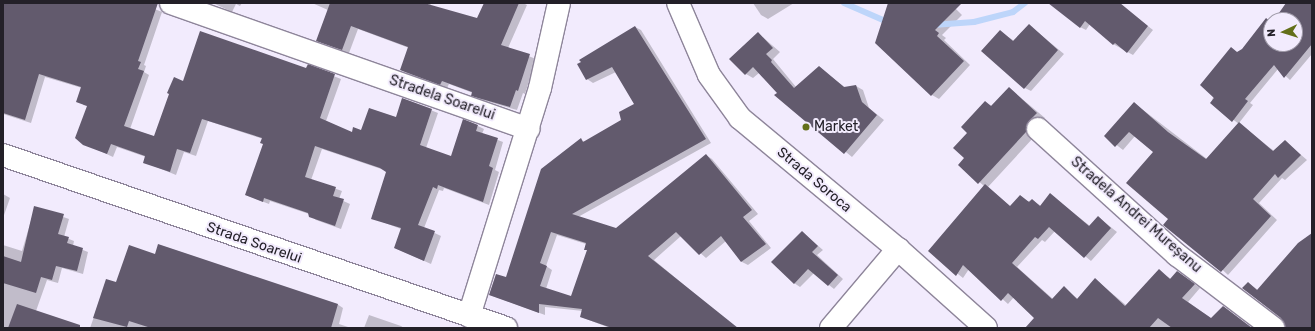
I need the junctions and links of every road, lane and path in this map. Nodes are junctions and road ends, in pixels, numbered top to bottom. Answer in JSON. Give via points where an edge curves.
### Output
{"nodes":[{"id":1,"x":171,"y":3,"type":"edge"},
{"id":2,"x":559,"y":3,"type":"edge"},
{"id":3,"x":678,"y":3,"type":"edge"},
{"id":4,"x":528,"y":129,"type":"junction"},
{"id":5,"x":1038,"y":129,"type":"dead end"},
{"id":6,"x":3,"y":155,"type":"edge"},
{"id":7,"x":898,"y":249,"type":"junction"},
{"id":8,"x":469,"y":316,"type":"junction"},
{"id":9,"x":506,"y":328,"type":"edge"},
{"id":10,"x":831,"y":328,"type":"edge"},
{"id":11,"x":986,"y":328,"type":"edge"},
{"id":12,"x":1273,"y":328,"type":"edge"}],
"edges":[{"from":1,"to":4,"type":"street","name":"Stradela Soarelui"},
{"from":2,"to":4,"type":"street","via":[[550,50]]},
{"from":3,"to":7,"type":"street","name":"Strada Soroca","via":[[709,75],[740,118]]},
{"from":4,"to":8,"type":"street"},
{"from":5,"to":12,"type":"street","name":"Stradela Andrei Mureșanu","via":[[1177,255]]},
{"from":6,"to":8,"type":"street","name":"Strada Soarelui"},
{"from":7,"to":10,"type":"street"},
{"from":7,"to":11,"type":"street","name":"Strada Soroca"},
{"from":8,"to":9,"type":"street","name":"Strada Soarelui"}]}
